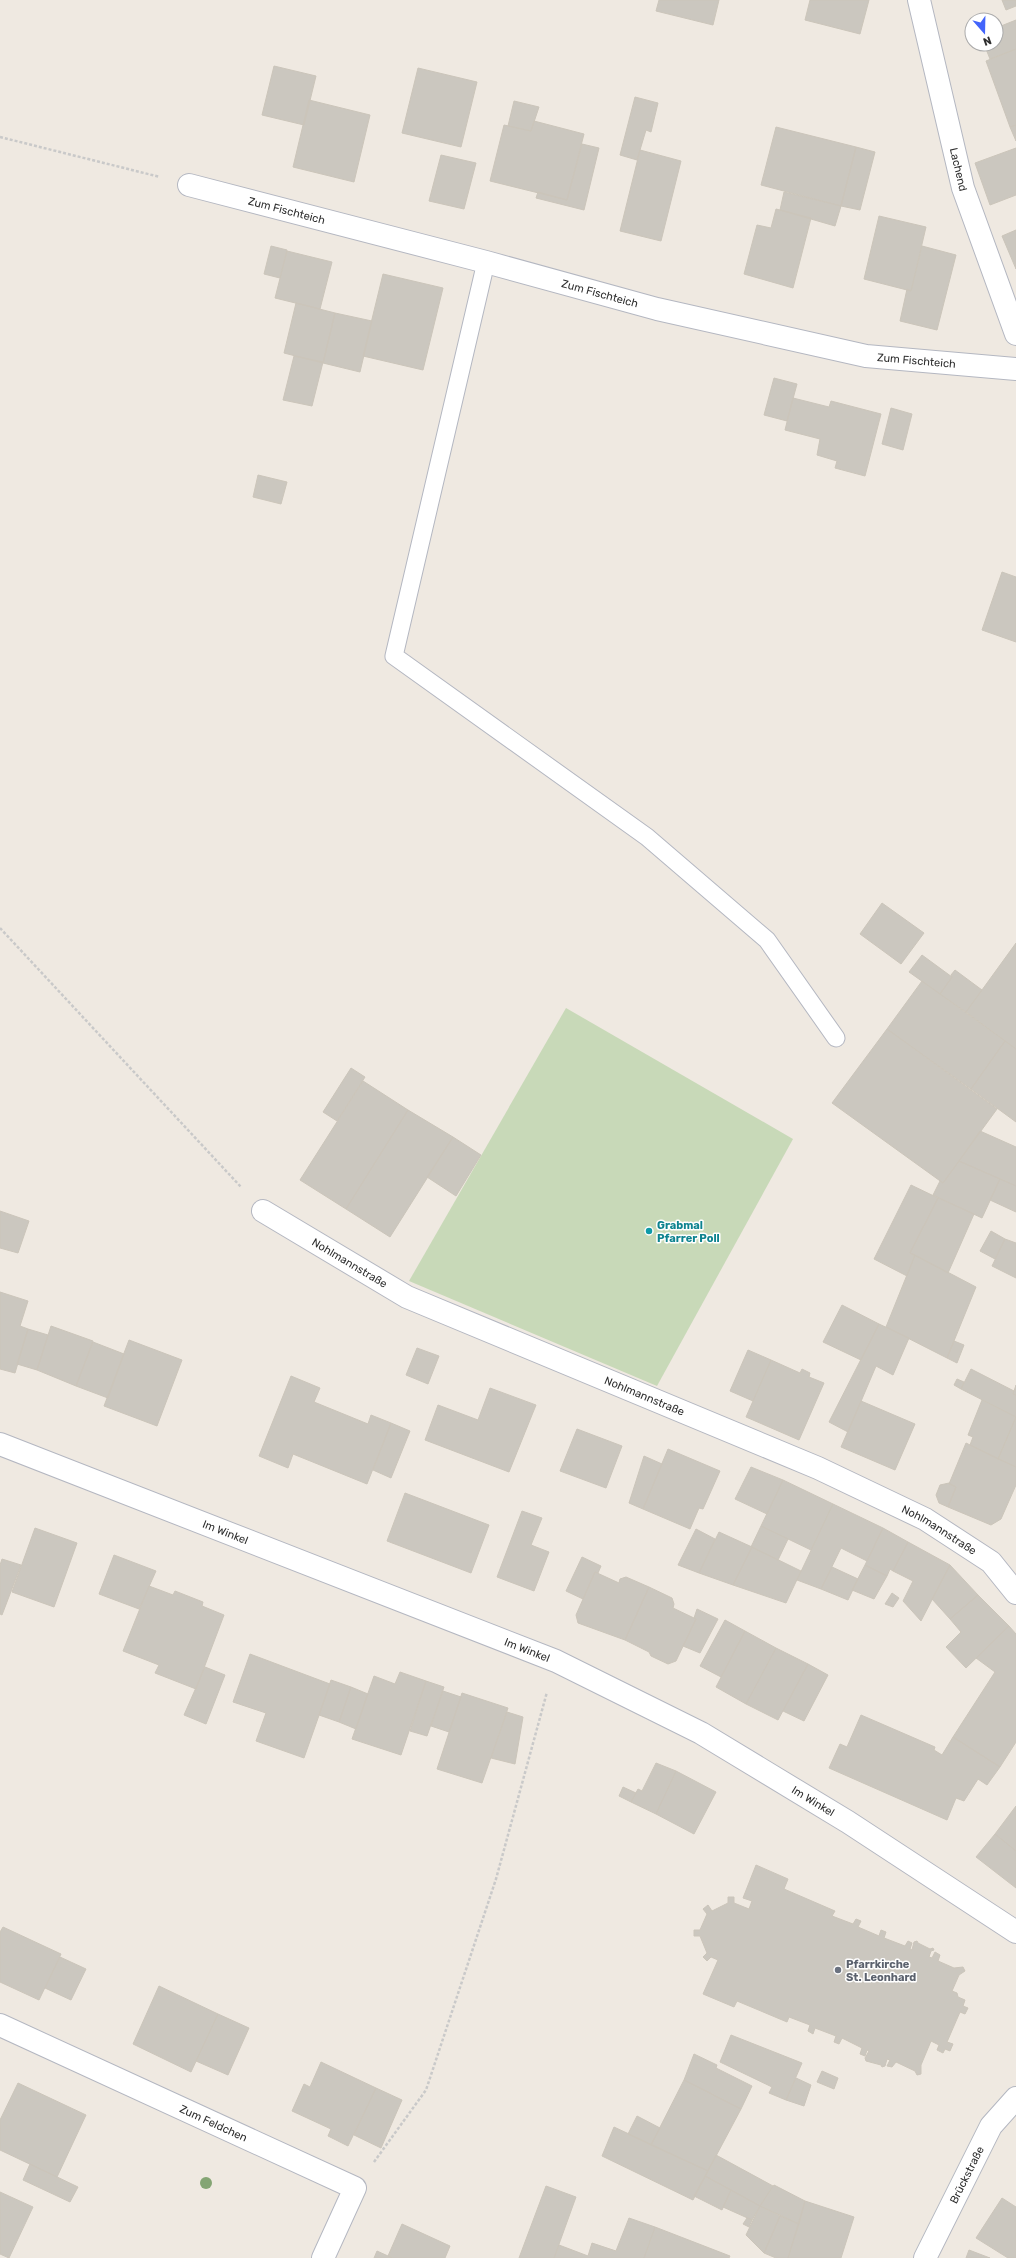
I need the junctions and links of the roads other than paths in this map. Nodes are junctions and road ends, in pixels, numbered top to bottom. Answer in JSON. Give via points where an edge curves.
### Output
{"nodes":[{"id":1,"x":919,"y":0,"type":"edge"},
{"id":2,"x":189,"y":185,"type":"road end"},
{"id":3,"x":486,"y":262,"type":"junction"},
{"id":4,"x":1016,"y":334,"type":"edge"},
{"id":5,"x":1016,"y":369,"type":"edge"},
{"id":6,"x":836,"y":1038,"type":"dead end"},
{"id":7,"x":263,"y":1211,"type":"road end"},
{"id":8,"x":0,"y":1444,"type":"edge"},
{"id":9,"x":1016,"y":1593,"type":"edge"},
{"id":10,"x":1016,"y":1932,"type":"edge"},
{"id":11,"x":1,"y":2028,"type":"edge"},
{"id":12,"x":1016,"y":2098,"type":"edge"},
{"id":13,"x":324,"y":2258,"type":"edge"},
{"id":14,"x":925,"y":2258,"type":"edge"}],
"edges":[{"from":1,"to":4,"type":"street","name":"Lachend","via":[[963,188]]},
{"from":2,"to":3,"type":"street","name":"Zum Fischteich"},
{"from":3,"to":5,"type":"street","name":"Zum Fischteich","via":[[657,309],[866,356]]},
{"from":3,"to":6,"type":"lane","via":[[394,656],[647,837],[767,940]]},
{"from":7,"to":9,"type":"street","name":"Nohlmannstraße","via":[[407,1297],[818,1468],[925,1519],[991,1562]]},
{"from":8,"to":10,"type":"street","name":"Im Winkel","via":[[556,1661],[701,1733],[848,1822]]},
{"from":11,"to":13,"type":"street","name":"Zum Feldchen","via":[[355,2188]]},
{"from":12,"to":14,"type":"street","name":"Brückstraße","via":[[991,2126]]}]}
